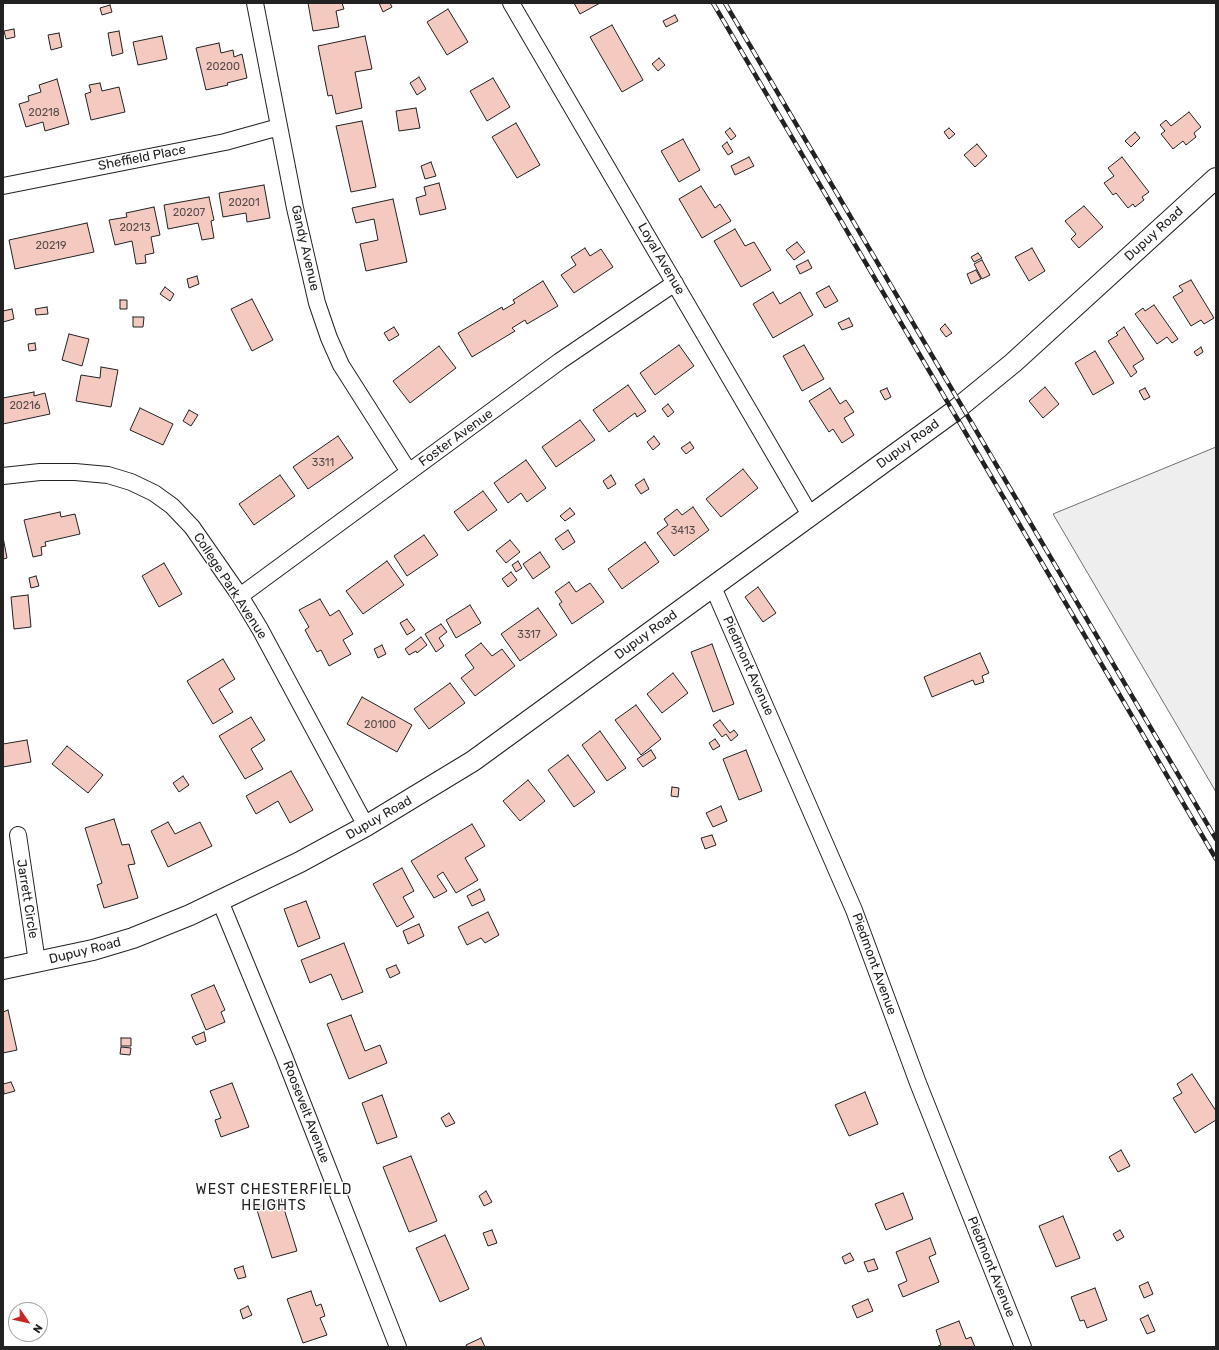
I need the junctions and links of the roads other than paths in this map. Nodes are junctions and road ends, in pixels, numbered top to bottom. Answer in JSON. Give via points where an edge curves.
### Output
{"nodes":[{"id":1,"x":255,"y":3,"type":"edge"},
{"id":2,"x":511,"y":3,"type":"edge"},
{"id":3,"x":279,"y":127,"type":"junction"},
{"id":4,"x":1216,"y":178,"type":"edge"},
{"id":5,"x":3,"y":186,"type":"edge"},
{"id":6,"x":675,"y":283,"type":"junction"},
{"id":7,"x":409,"y":472,"type":"junction"},
{"id":8,"x":3,"y":476,"type":"edge"},
{"id":9,"x":810,"y":516,"type":"junction"},
{"id":10,"x":713,"y":587,"type":"junction"},
{"id":11,"x":240,"y":596,"type":"junction"},
{"id":12,"x":366,"y":826,"type":"junction"},
{"id":13,"x":18,"y":835,"type":"dead end"},
{"id":14,"x":220,"y":901,"type":"junction"},
{"id":15,"x":37,"y":962,"type":"junction"},
{"id":16,"x":3,"y":968,"type":"edge"},
{"id":17,"x":398,"y":1347,"type":"edge"},
{"id":18,"x":1023,"y":1347,"type":"edge"}],
"edges":[{"from":1,"to":3,"type":"street","name":"Gandy Avenue"},
{"from":2,"to":6,"type":"street","name":"Loyal Avenue"},
{"from":3,"to":5,"type":"street","name":"Sheffield Place","via":[[225,142]]},
{"from":3,"to":7,"type":"street","name":"Gandy Avenue","via":[[317,303],[329,338],[341,365]]},
{"from":4,"to":9,"type":"street","name":"Dupuy Road","via":[[1013,363],[953,412]]},
{"from":6,"to":7,"type":"street","name":"Foster Avenue","via":[[560,362]]},
{"from":6,"to":9,"type":"street","name":"Loyal Avenue"},
{"from":7,"to":11,"type":"street","name":"Foster Avenue"},
{"from":8,"to":11,"type":"street","name":"College Park Avenue","via":[[47,472],[108,475],[154,493],[172,506],[192,527]]},
{"from":9,"to":10,"type":"street","name":"Dupuy Road"},
{"from":10,"to":12,"type":"street","name":"Dupuy Road","via":[[473,761]]},
{"from":10,"to":18,"type":"street","name":"Piedmont Avenue","via":[[854,910],[918,1083]]},
{"from":11,"to":12,"type":"street","name":"College Park Avenue"},
{"from":12,"to":14,"type":"street","name":"Dupuy Road"},
{"from":13,"to":15,"type":"street","name":"Jarrett Circle"},
{"from":14,"to":15,"type":"street","name":"Dupuy Road","via":[[133,938]]},
{"from":14,"to":17,"type":"street","name":"Roosevelt Avenue"},
{"from":15,"to":16,"type":"street","name":"Dupuy Road"}]}
